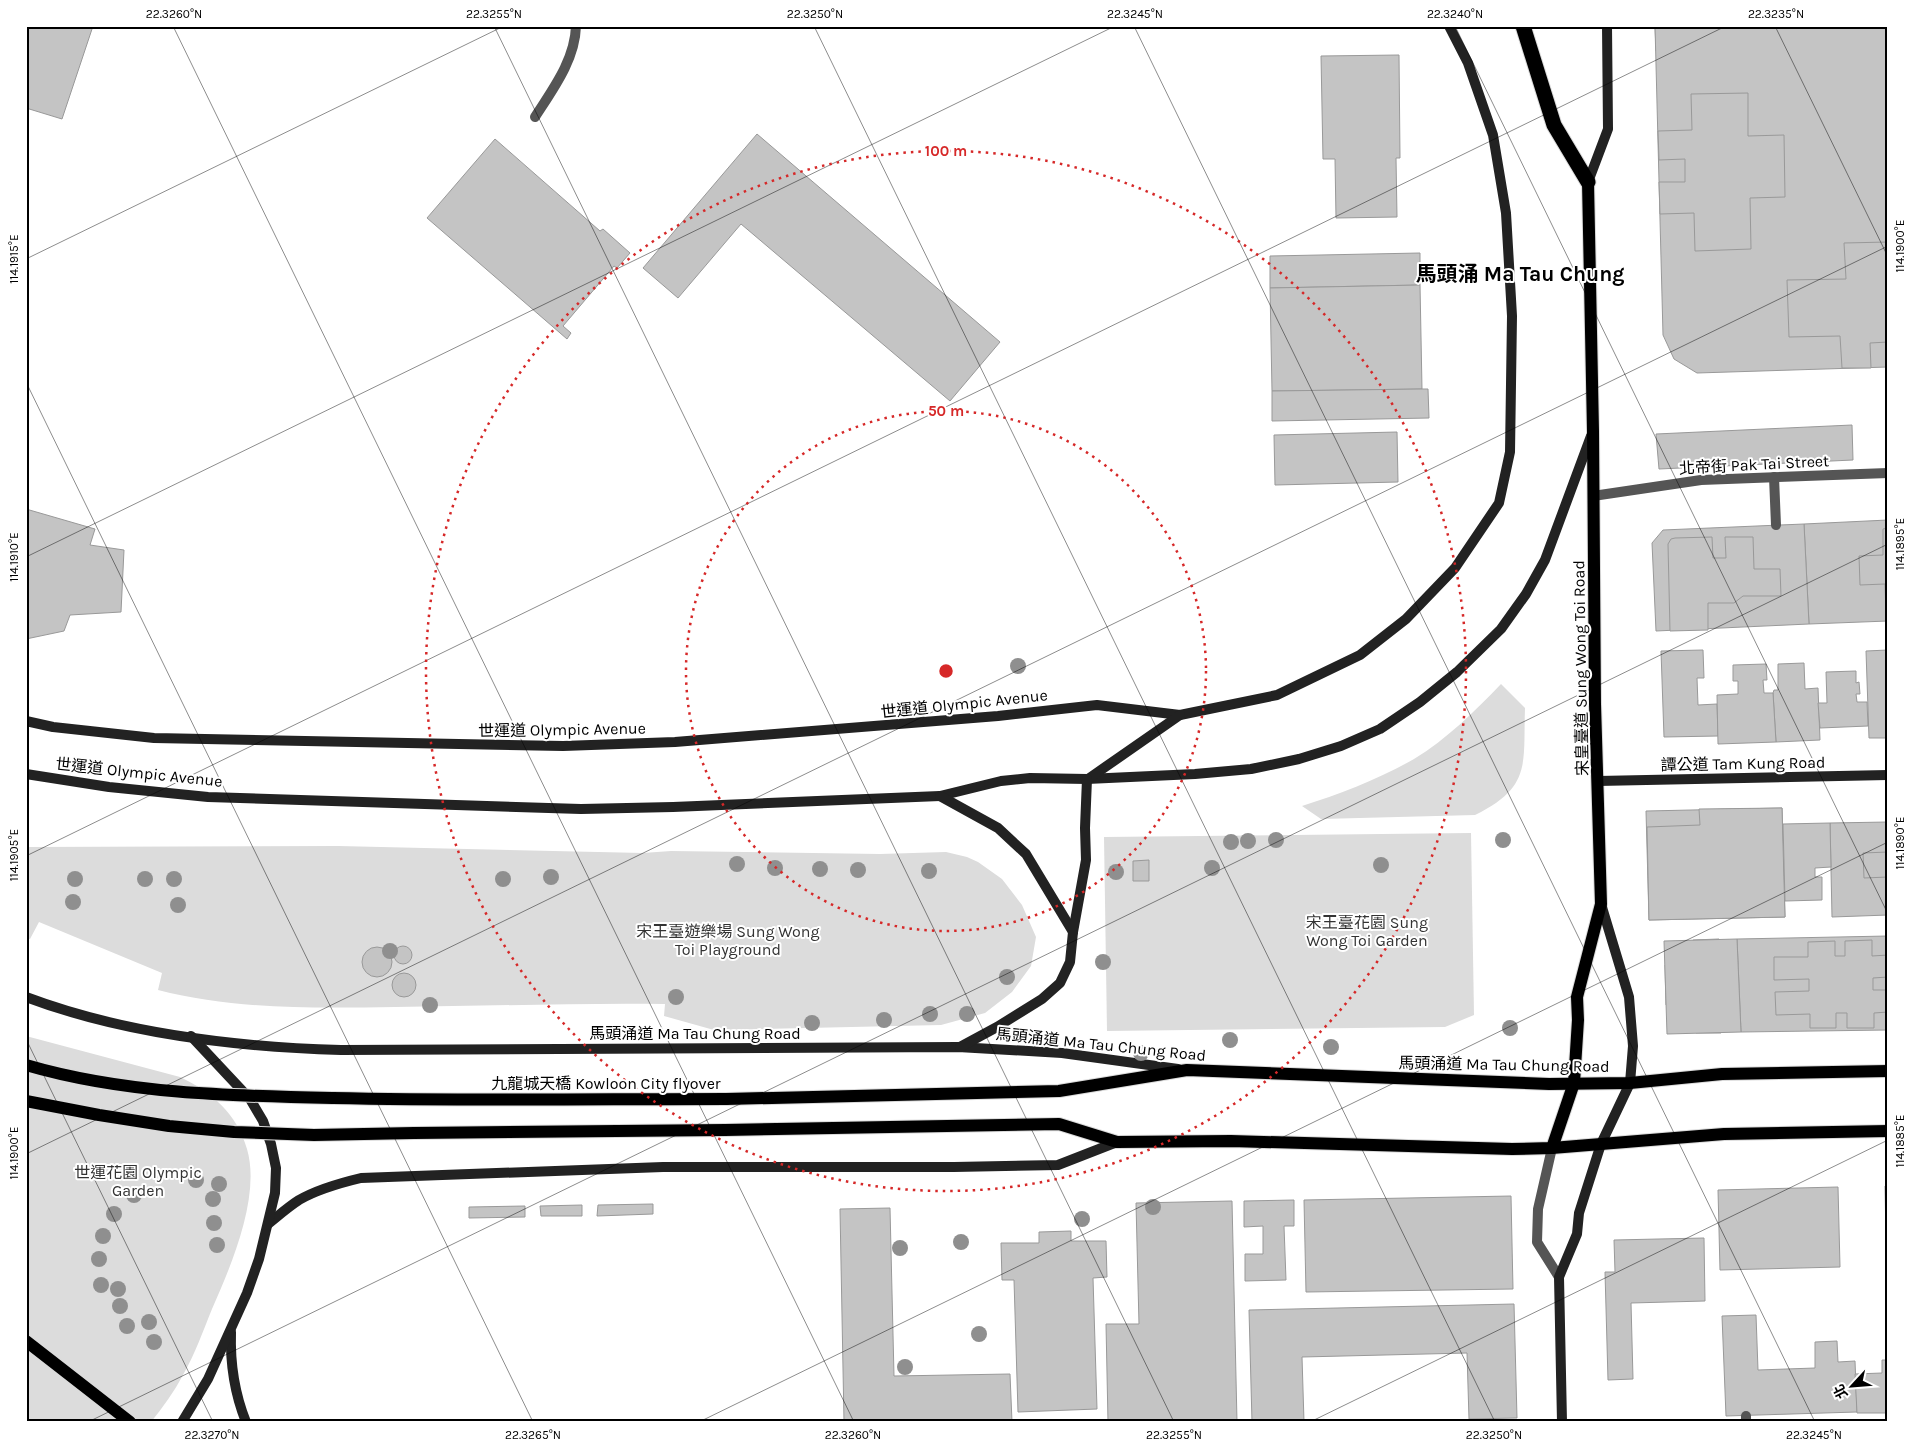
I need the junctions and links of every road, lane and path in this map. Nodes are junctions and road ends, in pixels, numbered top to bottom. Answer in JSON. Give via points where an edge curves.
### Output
{"nodes":[{"id":1,"x":576,"y":26,"type":"edge"},
{"id":2,"x":1449,"y":26,"type":"edge"},
{"id":3,"x":1522,"y":26,"type":"edge"},
{"id":4,"x":1607,"y":26,"type":"edge"},
{"id":5,"x":535,"y":117,"type":"dead end"},
{"id":6,"x":1588,"y":182,"type":"junction"},
{"id":7,"x":1593,"y":430,"type":"junction"},
{"id":8,"x":1888,"y":473,"type":"edge"},
{"id":9,"x":1774,"y":477,"type":"junction"},
{"id":10,"x":1593,"y":496,"type":"junction"},
{"id":11,"x":1776,"y":525,"type":"dead end"},
{"id":12,"x":1180,"y":715,"type":"junction"},
{"id":13,"x":26,"y":721,"type":"edge"},
{"id":14,"x":26,"y":774,"type":"edge"},
{"id":15,"x":1888,"y":775,"type":"edge"},
{"id":16,"x":1087,"y":779,"type":"junction"},
{"id":17,"x":1598,"y":781,"type":"junction"},
{"id":18,"x":940,"y":796,"type":"junction"},
{"id":19,"x":1601,"y":904,"type":"junction"},
{"id":20,"x":1073,"y":932,"type":"junction"},
{"id":21,"x":26,"y":997,"type":"edge"},
{"id":22,"x":191,"y":1036,"type":"junction"},
{"id":23,"x":958,"y":1047,"type":"junction"},
{"id":24,"x":26,"y":1065,"type":"edge"},
{"id":25,"x":1187,"y":1070,"type":"junction"},
{"id":26,"x":1888,"y":1070,"type":"edge"},
{"id":27,"x":1574,"y":1083,"type":"junction"},
{"id":28,"x":1630,"y":1083,"type":"junction"},
{"id":29,"x":26,"y":1101,"type":"edge"},
{"id":30,"x":1888,"y":1131,"type":"edge"},
{"id":31,"x":1117,"y":1142,"type":"junction"},
{"id":32,"x":1601,"y":1144,"type":"junction"},
{"id":33,"x":1552,"y":1148,"type":"junction"},
{"id":34,"x":268,"y":1224,"type":"junction"},
{"id":35,"x":1559,"y":1277,"type":"junction"},
{"id":36,"x":231,"y":1326,"type":"junction"},
{"id":37,"x":26,"y":1342,"type":"edge"},
{"id":38,"x":130,"y":1422,"type":"edge"},
{"id":39,"x":182,"y":1422,"type":"edge"},
{"id":40,"x":246,"y":1422,"type":"edge"},
{"id":41,"x":1562,"y":1422,"type":"edge"}],
"edges":[{"from":1,"to":5,"type":"street","via":[[576,36],[563,73]]},
{"from":2,"to":12,"type":"main road","via":[[1468,63],[1492,135],[1506,214],[1512,316],[1510,452],[1499,504],[1455,568],[1406,619],[1360,655],[1277,695]]},
{"from":3,"to":6,"type":"highway","via":[[1554,125]]},
{"from":4,"to":6,"type":"main road","name":"宋皇臺道 Sung Wong Toi Road","via":[[1608,130]]},
{"from":6,"to":7,"type":"main road","name":"宋皇臺道 Sung Wong Toi Road"},
{"from":7,"to":10,"type":"main road","name":"宋皇臺道 Sung Wong Toi Road"},
{"from":7,"to":16,"type":"main road","name":"宋皇臺道 Sung Wong Toi Road","via":[[1545,560],[1526,594],[1501,629],[1420,702],[1380,728],[1340,746],[1299,759],[1250,769]]},
{"from":8,"to":9,"type":"street","name":"北帝街 Pak Tai Street"},
{"from":9,"to":10,"type":"street","name":"北帝街 Pak Tai Street","via":[[1701,480]]},
{"from":9,"to":11,"type":"street"},
{"from":10,"to":17,"type":"main road","name":"宋皇臺道 Sung Wong Toi Road","via":[[1594,704]]},
{"from":12,"to":13,"type":"main road","name":"世運道 Olympic Avenue","via":[[1097,704],[998,716],[770,735],[563,746],[154,738]]},
{"from":12,"to":16,"type":"main road"},
{"from":14,"to":18,"type":"main road","name":"世運道 Olympic Avenue","via":[[108,787],[208,797],[581,808]]},
{"from":15,"to":17,"type":"main road","name":"譚公道 Tam Kung Road"},
{"from":16,"to":18,"type":"main road","name":"世運道 Olympic Avenue","via":[[1002,781]]},
{"from":16,"to":20,"type":"main road","via":[[1086,860]]},
{"from":17,"to":19,"type":"main road","name":"宋皇臺道 Sung Wong Toi Road"},
{"from":18,"to":20,"type":"main road","via":[[998,828],[1026,854]]},
{"from":19,"to":27,"type":"main road","name":"宋皇臺道 Sung Wong Toi Road","via":[[1577,997]]},
{"from":19,"to":28,"type":"main road","name":"宋皇臺道 Sung Wong Toi Road","via":[[1629,997],[1633,1046]]},
{"from":20,"to":23,"type":"main road","via":[[1070,962],[1060,983],[1017,1015]]},
{"from":21,"to":22,"type":"main road","name":"馬頭涌道 Ma Tau Chung Road","via":[[139,1028]]},
{"from":22,"to":23,"type":"main road","name":"馬頭涌道 Ma Tau Chung Road","via":[[284,1048],[341,1050]]},
{"from":22,"to":34,"type":"main road","via":[[250,1099],[263,1121],[272,1144],[276,1168]]},
{"from":23,"to":25,"type":"main road","name":"馬頭涌道 Ma Tau Chung Road","via":[[1062,1053]]},
{"from":24,"to":25,"type":"main road","name":"九龍城天橋 Kowloon City flyover","bridge":true,"via":[[109,1084],[171,1091],[410,1100],[726,1099],[1059,1091]]},
{"from":25,"to":27,"type":"main road","name":"馬頭涌道 Ma Tau Chung Road"},
{"from":26,"to":28,"type":"main road","name":"馬頭涌道 Ma Tau Chung Road","via":[[1722,1074]]},
{"from":27,"to":28,"type":"main road","name":"馬頭涌道 Ma Tau Chung Road"},
{"from":27,"to":33,"type":"main road","name":"宋皇臺道 Sung Wong Toi Road"},
{"from":28,"to":32,"type":"main road","name":"宋皇臺道 Sung Wong Toi Road"},
{"from":29,"to":31,"type":"main road","bridge":true,"via":[[169,1126],[314,1135],[1059,1124]]},
{"from":30,"to":32,"type":"main road","via":[[1724,1134]]},
{"from":31,"to":33,"type":"main road","via":[[1231,1141]]},
{"from":31,"to":34,"type":"main road","via":[[1058,1166],[663,1167],[361,1178],[311,1194]]},
{"from":32,"to":33,"type":"main road"},
{"from":32,"to":35,"type":"main road","name":"宋皇臺道 Sung Wong Toi Road","via":[[1579,1212],[1577,1234]]},
{"from":33,"to":35,"type":"street","via":[[1538,1209],[1537,1242]]},
{"from":34,"to":36,"type":"main road","via":[[247,1293]]},
{"from":35,"to":41,"type":"main road"},
{"from":36,"to":39,"type":"main road","via":[[208,1379]]},
{"from":36,"to":40,"type":"main road","via":[[233,1382]]},
{"from":37,"to":38,"type":"main road"}]}
